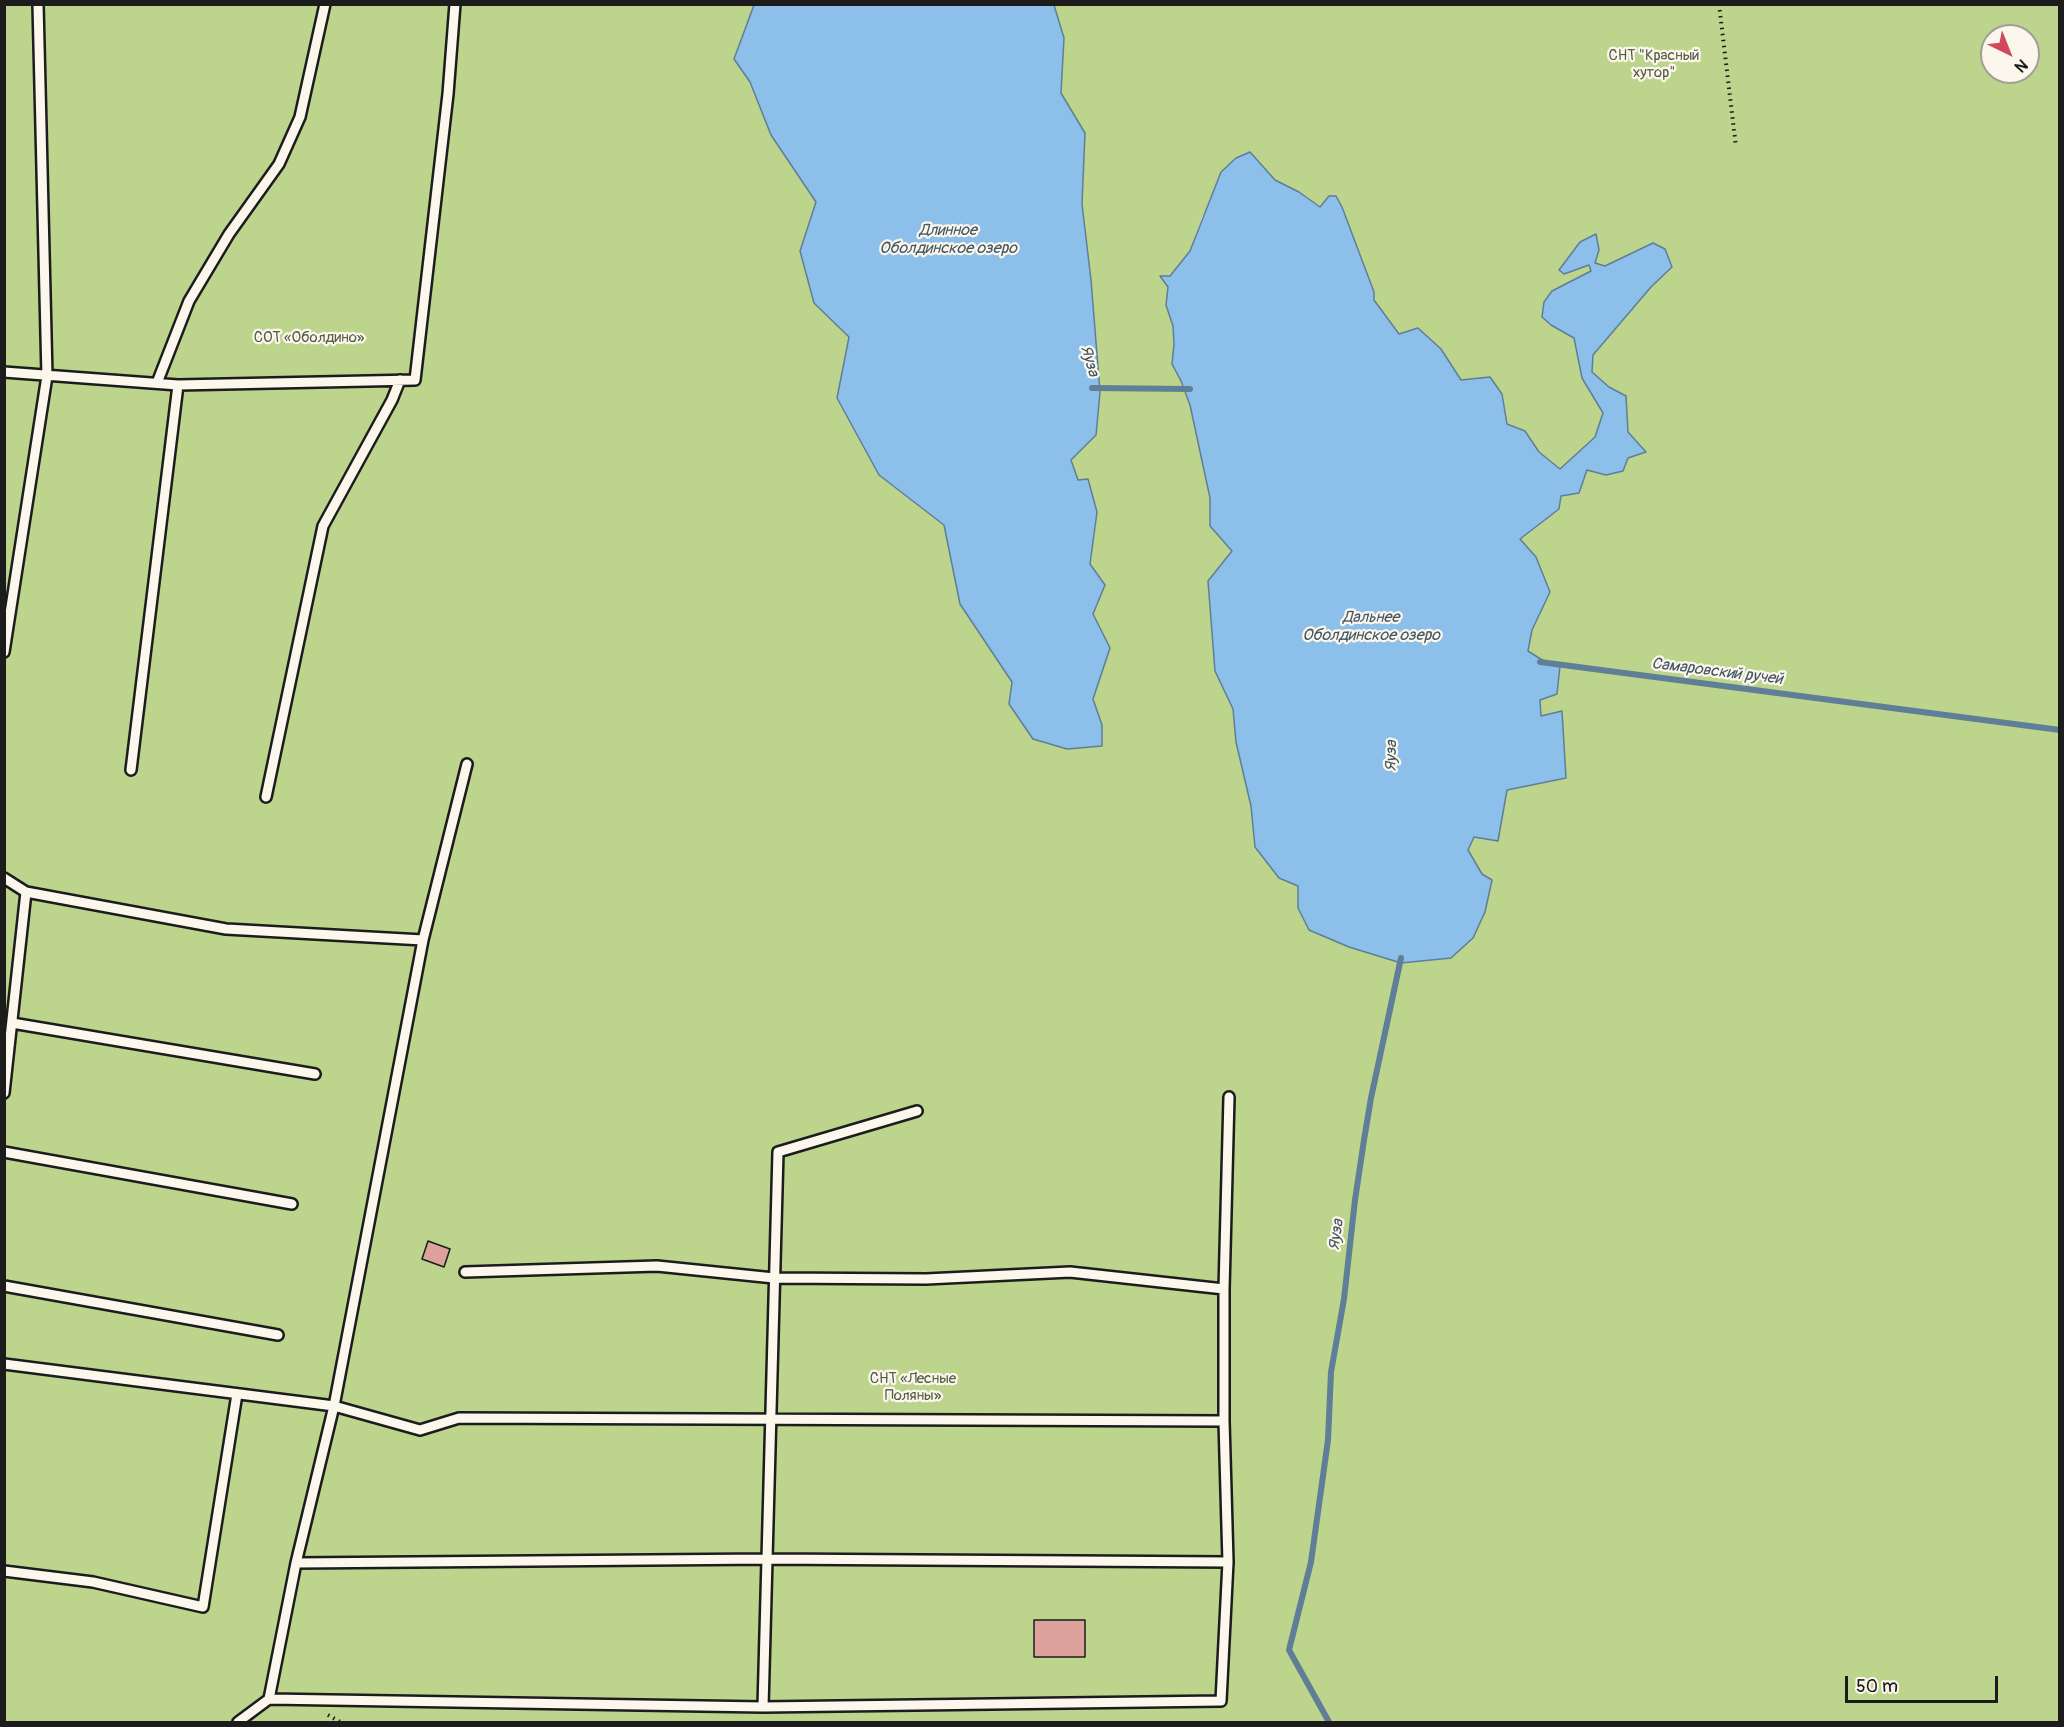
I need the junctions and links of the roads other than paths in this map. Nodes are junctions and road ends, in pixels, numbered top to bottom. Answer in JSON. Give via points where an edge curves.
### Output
{"nodes":[{"id":1,"x":38,"y":4,"type":"edge"},
{"id":2,"x":325,"y":4,"type":"edge"},
{"id":3,"x":455,"y":4,"type":"edge"},
{"id":4,"x":4,"y":372,"type":"edge"},
{"id":5,"x":47,"y":376,"type":"junction"},
{"id":6,"x":400,"y":380,"type":"junction"},
{"id":7,"x":157,"y":383,"type":"junction"},
{"id":8,"x":178,"y":385,"type":"junction"},
{"id":9,"x":4,"y":652,"type":"edge"},
{"id":10,"x":467,"y":764,"type":"dead end"},
{"id":11,"x":131,"y":770,"type":"dead end"},
{"id":12,"x":266,"y":797,"type":"dead end"},
{"id":13,"x":4,"y":878,"type":"edge"},
{"id":14,"x":26,"y":892,"type":"junction"},
{"id":15,"x":423,"y":940,"type":"junction"},
{"id":16,"x":12,"y":1023,"type":"junction"},
{"id":17,"x":315,"y":1074,"type":"dead end"},
{"id":18,"x":4,"y":1093,"type":"edge"},
{"id":19,"x":1229,"y":1098,"type":"dead end"},
{"id":20,"x":917,"y":1112,"type":"dead end"},
{"id":21,"x":4,"y":1152,"type":"edge"},
{"id":22,"x":292,"y":1204,"type":"dead end"},
{"id":23,"x":465,"y":1272,"type":"dead end"},
{"id":24,"x":774,"y":1278,"type":"junction"},
{"id":25,"x":4,"y":1286,"type":"edge"},
{"id":26,"x":1224,"y":1289,"type":"junction"},
{"id":27,"x":278,"y":1335,"type":"dead end"},
{"id":28,"x":4,"y":1364,"type":"edge"},
{"id":29,"x":237,"y":1394,"type":"junction"},
{"id":30,"x":334,"y":1406,"type":"junction"},
{"id":31,"x":770,"y":1419,"type":"junction"},
{"id":32,"x":1224,"y":1421,"type":"junction"},
{"id":33,"x":767,"y":1559,"type":"junction"},
{"id":34,"x":1228,"y":1562,"type":"junction"},
{"id":35,"x":296,"y":1563,"type":"junction"},
{"id":36,"x":4,"y":1571,"type":"edge"},
{"id":37,"x":269,"y":1699,"type":"junction"},
{"id":38,"x":763,"y":1707,"type":"junction"},
{"id":39,"x":238,"y":1722,"type":"edge"}],
"edges":[{"from":1,"to":5,"type":"lane"},
{"from":2,"to":7,"type":"lane","via":[[300,117],[292,136],[279,164],[229,234],[189,301]]},
{"from":3,"to":6,"type":"lane","via":[[416,380]]},
{"from":4,"to":5,"type":"lane"},
{"from":5,"to":7,"type":"lane"},
{"from":5,"to":9,"type":"lane"},
{"from":6,"to":8,"type":"lane"},
{"from":6,"to":12,"type":"lane","via":[[323,526]]},
{"from":7,"to":8,"type":"lane"},
{"from":8,"to":11,"type":"lane"},
{"from":10,"to":15,"type":"lane"},
{"from":13,"to":14,"type":"lane"},
{"from":14,"to":15,"type":"lane","via":[[226,929]]},
{"from":14,"to":16,"type":"lane"},
{"from":15,"to":30,"type":"lane"},
{"from":16,"to":17,"type":"lane"},
{"from":16,"to":18,"type":"lane"},
{"from":19,"to":26,"type":"lane"},
{"from":20,"to":24,"type":"lane","via":[[778,1152]]},
{"from":21,"to":22,"type":"lane"},
{"from":23,"to":24,"type":"lane","via":[[657,1266]]},
{"from":24,"to":26,"type":"lane","via":[[926,1279],[1070,1272]]},
{"from":24,"to":31,"type":"lane"},
{"from":25,"to":27,"type":"lane"},
{"from":26,"to":32,"type":"lane"},
{"from":28,"to":29,"type":"lane"},
{"from":29,"to":30,"type":"lane"},
{"from":29,"to":36,"type":"lane","via":[[203,1606],[93,1582]]},
{"from":30,"to":31,"type":"lane","via":[[420,1430],[459,1418]]},
{"from":30,"to":35,"type":"lane"},
{"from":31,"to":32,"type":"lane"},
{"from":31,"to":33,"type":"lane"},
{"from":32,"to":34,"type":"lane"},
{"from":33,"to":34,"type":"lane"},
{"from":33,"to":35,"type":"lane"},
{"from":33,"to":38,"type":"lane"},
{"from":34,"to":38,"type":"lane","via":[[1221,1701]]},
{"from":35,"to":37,"type":"lane"},
{"from":37,"to":38,"type":"lane"},
{"from":37,"to":39,"type":"lane"}]}
